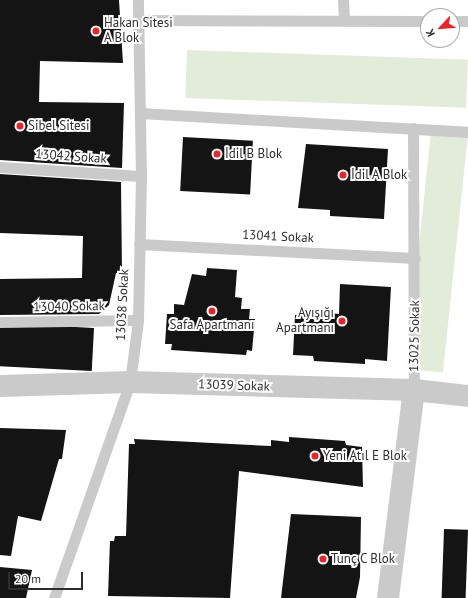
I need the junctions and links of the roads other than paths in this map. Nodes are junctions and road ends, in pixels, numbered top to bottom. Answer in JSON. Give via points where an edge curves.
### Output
{"nodes":[{"id":1,"x":138,"y":0,"type":"edge"},
{"id":2,"x":344,"y":0,"type":"edge"},
{"id":3,"x":138,"y":20,"type":"junction"},
{"id":4,"x":344,"y":21,"type":"junction"},
{"id":5,"x":420,"y":21,"type":"edge"},
{"id":6,"x":140,"y":113,"type":"junction"},
{"id":7,"x":413,"y":128,"type":"junction"},
{"id":8,"x":468,"y":132,"type":"edge"},
{"id":9,"x":0,"y":167,"type":"edge"},
{"id":10,"x":141,"y":176,"type":"junction"},
{"id":11,"x":139,"y":244,"type":"junction"},
{"id":12,"x":415,"y":258,"type":"junction"},
{"id":13,"x":138,"y":320,"type":"junction"},
{"id":14,"x":0,"y":322,"type":"edge"},
{"id":15,"x":130,"y":382,"type":"junction"},
{"id":16,"x":0,"y":386,"type":"edge"},
{"id":17,"x":414,"y":390,"type":"junction"},
{"id":18,"x":468,"y":396,"type":"edge"},
{"id":19,"x":54,"y":598,"type":"edge"},
{"id":20,"x":388,"y":598,"type":"edge"}],
"edges":[{"from":1,"to":3,"type":"lane","name":"13038 Sokak"},
{"from":2,"to":4,"type":"lane"},
{"from":3,"to":4,"type":"lane"},
{"from":3,"to":6,"type":"lane","name":"13038 Sokak"},
{"from":4,"to":5,"type":"lane"},
{"from":6,"to":7,"type":"lane"},
{"from":6,"to":10,"type":"lane","name":"13038 Sokak"},
{"from":7,"to":8,"type":"lane"},
{"from":7,"to":12,"type":"lane","name":"13025 Sokak"},
{"from":9,"to":10,"type":"lane","name":"13042 Sokak"},
{"from":10,"to":11,"type":"lane","name":"13038 Sokak"},
{"from":11,"to":12,"type":"lane","name":"13041 Sokak"},
{"from":11,"to":13,"type":"lane","name":"13038 Sokak"},
{"from":12,"to":17,"type":"lane","name":"13025 Sokak"},
{"from":13,"to":14,"type":"lane","name":"13040 Sokak"},
{"from":13,"to":15,"type":"lane","name":"13038 Sokak"},
{"from":15,"to":16,"type":"street","name":"13039 Sokak"},
{"from":15,"to":17,"type":"street","name":"13039 Sokak"},
{"from":15,"to":19,"type":"lane","name":"13038 Sokak"},
{"from":17,"to":18,"type":"street","name":"13039 Sokak"},
{"from":17,"to":20,"type":"street","name":"13025 Sokak"}]}
